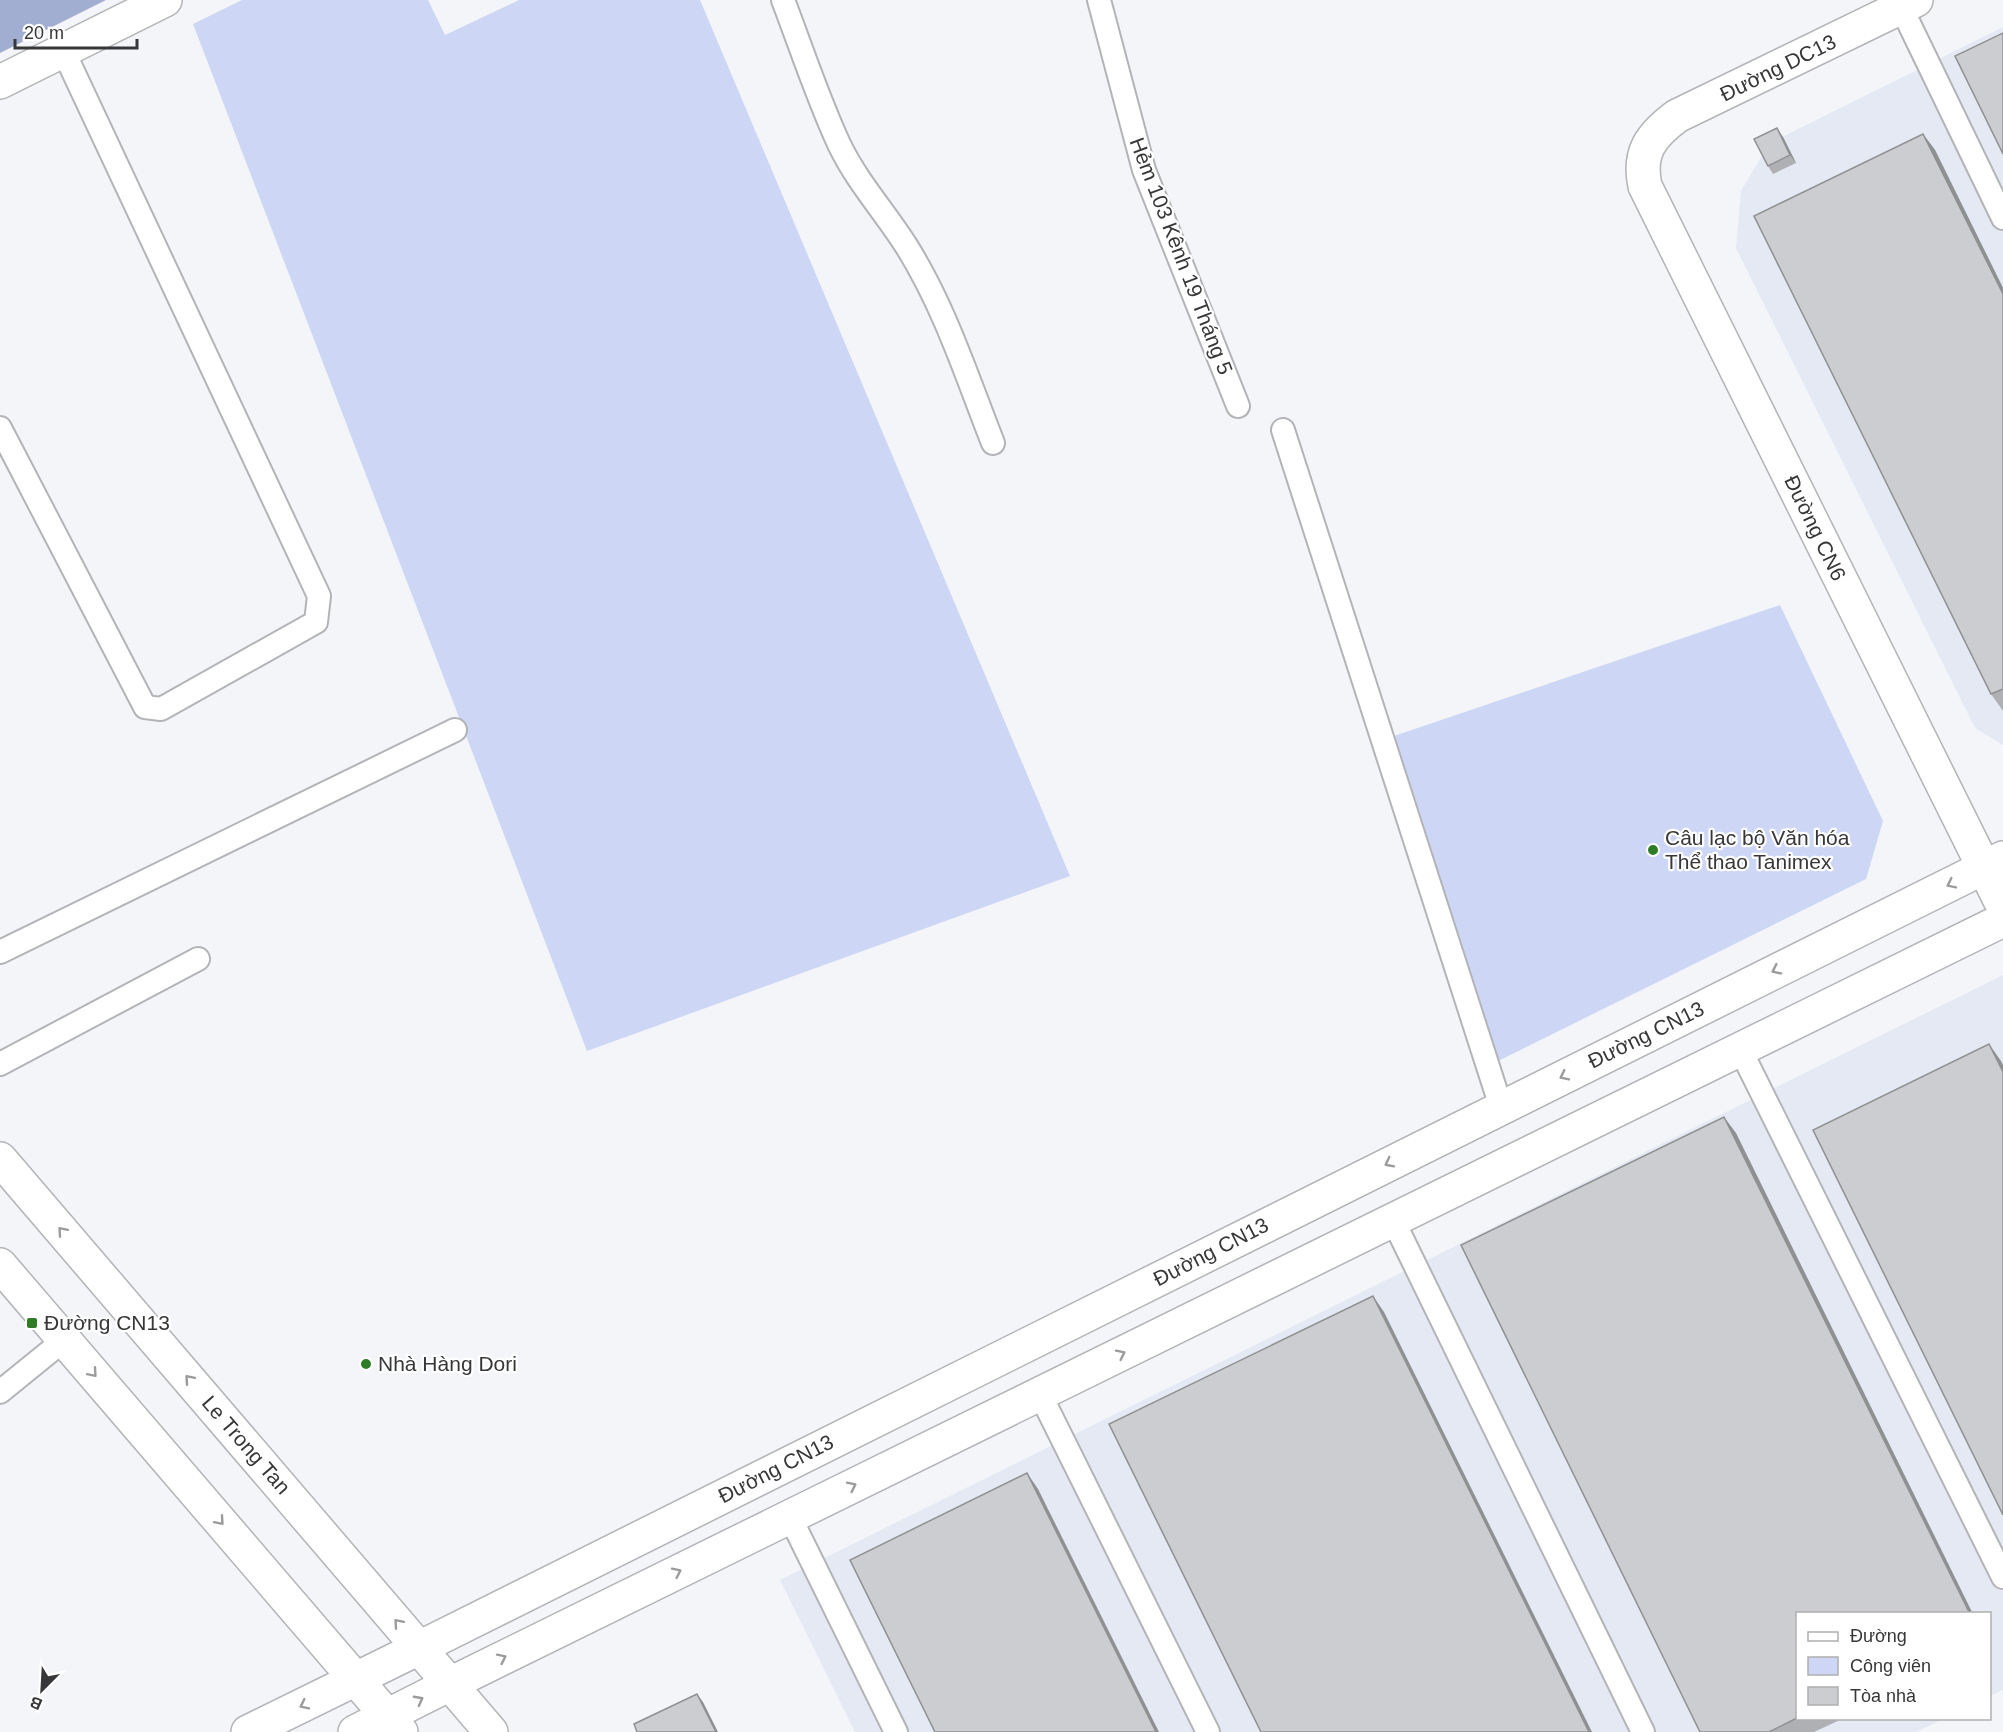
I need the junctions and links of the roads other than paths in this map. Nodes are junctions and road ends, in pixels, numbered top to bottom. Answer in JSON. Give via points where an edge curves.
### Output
{"nodes":[{"id":1,"x":165,"y":0,"type":"edge"},
{"id":2,"x":783,"y":0,"type":"edge"},
{"id":3,"x":1099,"y":0,"type":"edge"},
{"id":4,"x":1909,"y":4,"type":"edge"},
{"id":5,"x":63,"y":50,"type":"junction"},
{"id":6,"x":0,"y":82,"type":"edge"},
{"id":7,"x":1647,"y":146,"type":"joint"},
{"id":8,"x":2003,"y":218,"type":"edge"},
{"id":9,"x":1238,"y":406,"type":"dead end"},
{"id":10,"x":0,"y":428,"type":"edge"},
{"id":11,"x":1283,"y":430,"type":"dead end"},
{"id":12,"x":993,"y":443,"type":"dead end"},
{"id":13,"x":455,"y":730,"type":"dead end"},
{"id":14,"x":1994,"y":862,"type":"edge"},
{"id":15,"x":2003,"y":906,"type":"edge"},
{"id":16,"x":2003,"y":920,"type":"edge"},
{"id":17,"x":0,"y":952,"type":"edge"},
{"id":18,"x":198,"y":959,"type":"dead end"},
{"id":19,"x":1740,"y":1049,"type":"junction"},
{"id":20,"x":0,"y":1064,"type":"edge"},
{"id":21,"x":1501,"y":1107,"type":"junction"},
{"id":22,"x":0,"y":1159,"type":"edge"},
{"id":23,"x":1393,"y":1221,"type":"junction"},
{"id":24,"x":0,"y":1265,"type":"edge"},
{"id":25,"x":1059,"y":1327,"type":"junction"},
{"id":26,"x":64,"y":1340,"type":"junction"},
{"id":27,"x":1082,"y":1373,"type":"junction"},
{"id":28,"x":0,"y":1392,"type":"edge"},
{"id":29,"x":1040,"y":1394,"type":"junction"},
{"id":30,"x":790,"y":1517,"type":"junction"},
{"id":31,"x":2003,"y":1577,"type":"edge"},
{"id":32,"x":419,"y":1648,"type":"junction"},
{"id":33,"x":356,"y":1679,"type":"junction"},
{"id":34,"x":450,"y":1684,"type":"junction"},
{"id":35,"x":395,"y":1724,"type":"edge"},
{"id":36,"x":248,"y":1732,"type":"edge"},
{"id":37,"x":355,"y":1732,"type":"edge"},
{"id":38,"x":491,"y":1732,"type":"edge"},
{"id":39,"x":896,"y":1732,"type":"edge"},
{"id":40,"x":1208,"y":1732,"type":"edge"},
{"id":41,"x":1643,"y":1732,"type":"edge"}],
"edges":[{"from":1,"to":5,"type":"street"},
{"from":2,"to":12,"type":"lane","via":[[840,145],[932,291]]},
{"from":3,"to":9,"type":"lane","name":"Hẻm 103 Kênh 19 Tháng 5","via":[[1144,170]]},
{"from":4,"to":7,"type":"street","name":"Đường DC13","via":[[1677,117]]},
{"from":4,"to":8,"type":"lane"},
{"from":5,"to":6,"type":"street"},
{"from":5,"to":10,"type":"lane","via":[[319,596],[316,622],[160,709],[145,707]]},
{"from":7,"to":14,"type":"street","name":"Đường CN6","via":[[1643,166],[1646,186]]},
{"from":11,"to":21,"type":"lane"},
{"from":13,"to":17,"type":"lane"},
{"from":14,"to":15,"type":"street","name":"Đường CN6"},
{"from":14,"to":21,"type":"street","name":"Đường CN13","one_way":true},
{"from":16,"to":19,"type":"street"},
{"from":18,"to":20,"type":"lane"},
{"from":19,"to":23,"type":"street"},
{"from":19,"to":31,"type":"lane"},
{"from":21,"to":25,"type":"street","name":"Đường CN13","one_way":true},
{"from":32,"to":22,"type":"street","name":"Le Trong Tan","one_way":true},
{"from":27,"to":23,"type":"street","one_way":true},
{"from":23,"to":41,"type":"lane"},
{"from":24,"to":26,"type":"street"},
{"from":25,"to":27,"type":"street"},
{"from":25,"to":32,"type":"street","name":"Đường CN13"},
{"from":26,"to":28,"type":"lane"},
{"from":26,"to":33,"type":"street","one_way":true},
{"from":27,"to":29,"type":"street"},
{"from":30,"to":29,"type":"street","one_way":true},
{"from":29,"to":40,"type":"lane"},
{"from":34,"to":30,"type":"street","one_way":true},
{"from":30,"to":39,"type":"lane"},
{"from":32,"to":33,"type":"street","name":"Đường CN13"},
{"from":32,"to":34,"type":"street","name":"Le Trong Tan"},
{"from":33,"to":35,"type":"street"},
{"from":33,"to":36,"type":"street","one_way":true},
{"from":35,"to":34,"type":"street","one_way":true},
{"from":34,"to":38,"type":"street","name":"Le Trong Tan"},
{"from":35,"to":37,"type":"street"}]}
